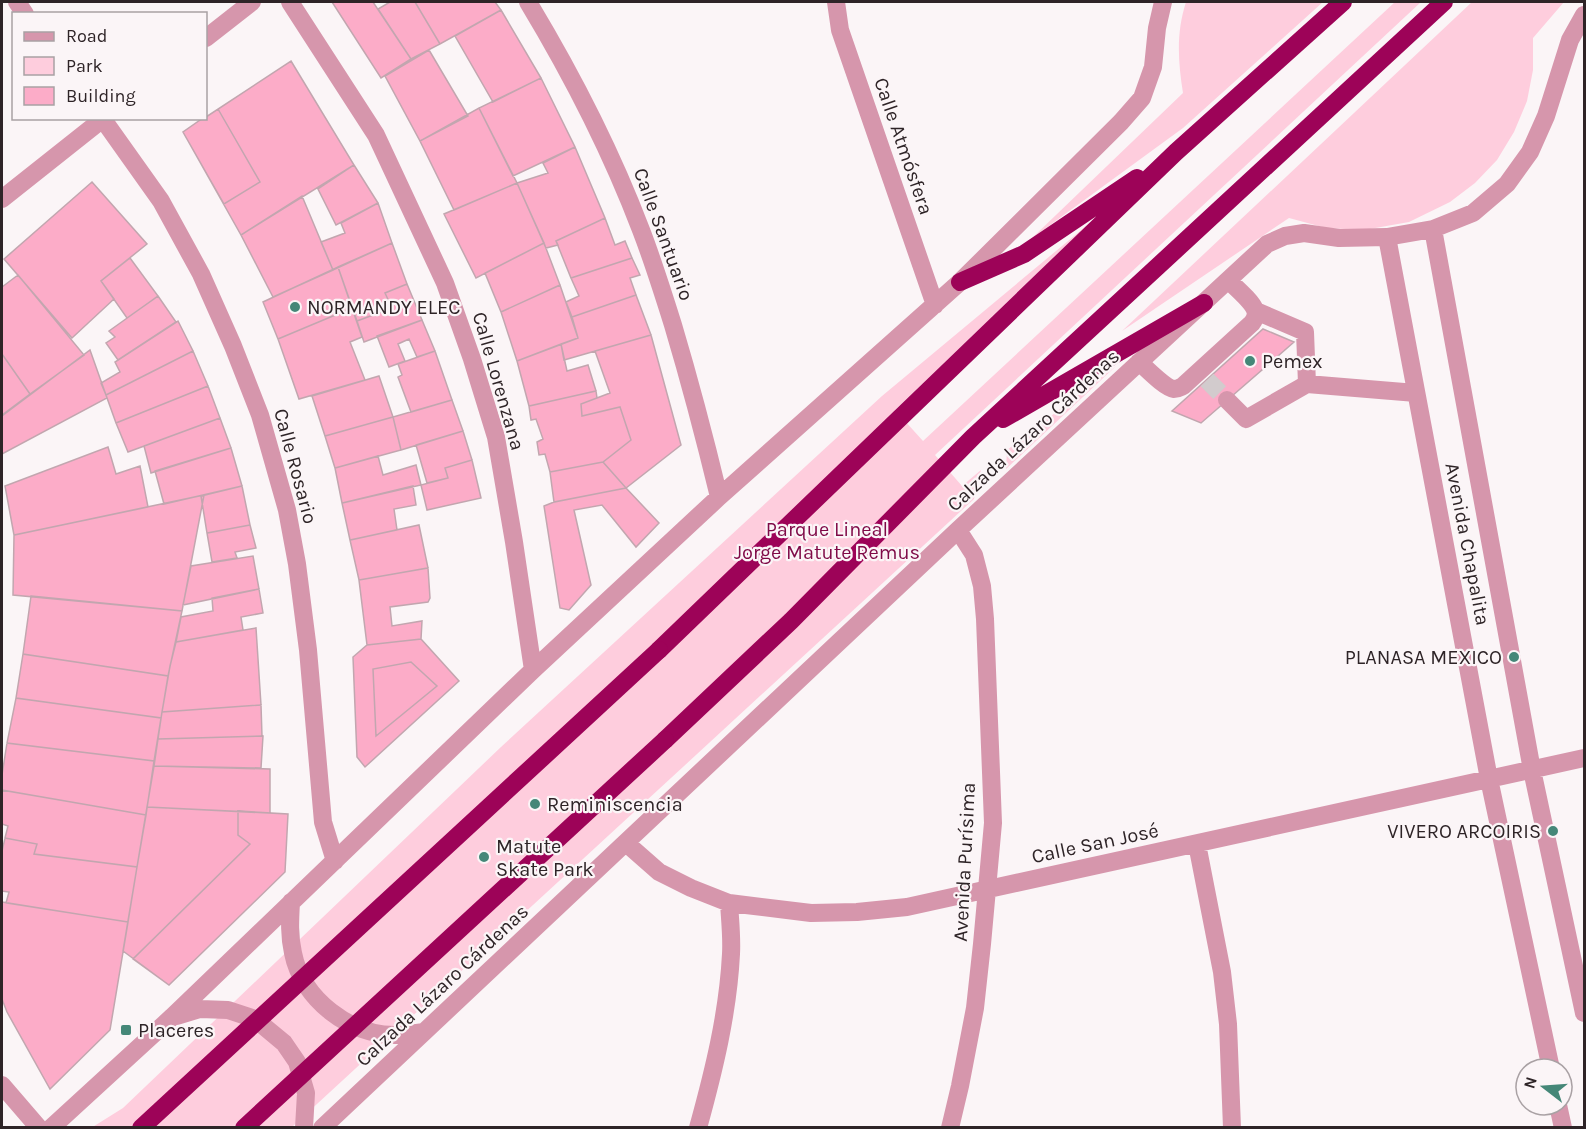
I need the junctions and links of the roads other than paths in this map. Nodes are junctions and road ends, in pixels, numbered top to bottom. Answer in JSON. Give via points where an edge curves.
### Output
{"nodes":[{"id":1,"x":252,"y":2,"type":"edge"},
{"id":2,"x":290,"y":2,"type":"edge"},
{"id":3,"x":528,"y":2,"type":"edge"},
{"id":4,"x":836,"y":2,"type":"edge"},
{"id":5,"x":1163,"y":2,"type":"edge"},
{"id":6,"x":1342,"y":2,"type":"edge"},
{"id":7,"x":1444,"y":2,"type":"edge"},
{"id":8,"x":1584,"y":15,"type":"edge"},
{"id":9,"x":207,"y":37,"type":"edge"},
{"id":10,"x":102,"y":120,"type":"edge"},
{"id":11,"x":104,"y":120,"type":"edge"},
{"id":12,"x":1176,"y":152,"type":"junction"},
{"id":13,"x":2,"y":200,"type":"edge"},
{"id":14,"x":1433,"y":229,"type":"junction"},
{"id":15,"x":1388,"y":237,"type":"junction"},
{"id":16,"x":1228,"y":280,"type":"junction"},
{"id":17,"x":960,"y":282,"type":"junction"},
{"id":18,"x":1204,"y":303,"type":"junction"},
{"id":19,"x":935,"y":305,"type":"junction"},
{"id":20,"x":1256,"y":311,"type":"junction"},
{"id":21,"x":1139,"y":362,"type":"junction"},
{"id":22,"x":1306,"y":384,"type":"junction"},
{"id":23,"x":1416,"y":393,"type":"junction"},
{"id":24,"x":1227,"y":400,"type":"tunnel mouth"},
{"id":25,"x":973,"y":437,"type":"junction"},
{"id":26,"x":719,"y":497,"type":"junction"},
{"id":27,"x":958,"y":530,"type":"junction"},
{"id":28,"x":533,"y":669,"type":"junction"},
{"id":29,"x":1584,"y":758,"type":"edge"},
{"id":30,"x":1532,"y":770,"type":"junction"},
{"id":31,"x":1489,"y":779,"type":"junction"},
{"id":32,"x":626,"y":843,"type":"junction"},
{"id":33,"x":1197,"y":844,"type":"junction"},
{"id":34,"x":335,"y":861,"type":"junction"},
{"id":35,"x":987,"y":889,"type":"junction"},
{"id":36,"x":291,"y":902,"type":"junction"},
{"id":37,"x":729,"y":903,"type":"junction"},
{"id":38,"x":1584,"y":1013,"type":"edge"},
{"id":39,"x":172,"y":1017,"type":"junction"},
{"id":40,"x":424,"y":1032,"type":"junction"},
{"id":41,"x":1548,"y":1057,"type":"edge"},
{"id":42,"x":2,"y":1085,"type":"edge"},
{"id":43,"x":39,"y":1128,"type":"edge"},
{"id":44,"x":51,"y":1128,"type":"edge"},
{"id":45,"x":141,"y":1128,"type":"edge"},
{"id":46,"x":244,"y":1128,"type":"edge"},
{"id":47,"x":304,"y":1128,"type":"edge"},
{"id":48,"x":322,"y":1128,"type":"edge"},
{"id":49,"x":698,"y":1128,"type":"edge"},
{"id":50,"x":950,"y":1128,"type":"edge"},
{"id":51,"x":1232,"y":1128,"type":"edge"}],
"edges":[{"from":1,"to":9,"type":"street"},
{"from":2,"to":28,"type":"street","name":"Calle Lorenzana","via":[[376,135],[446,283],[496,437]]},
{"from":3,"to":26,"type":"street","name":"Calle Santuario","via":[[581,96],[642,231],[683,361]]},
{"from":4,"to":19,"type":"street","name":"Calle Atmósfera","via":[[840,30]]},
{"from":5,"to":17,"type":"street","via":[[1153,67],[1142,98]]},
{"from":6,"to":12,"type":"highway"},
{"from":7,"to":25,"type":"highway","name":"Calzada Lázaro Cárdenas"},
{"from":8,"to":14,"type":"street","name":"Calzada Lázaro Cárdenas","via":[[1570,40],[1530,152],[1507,184],[1473,213]]},
{"from":10,"to":13,"type":"street"},
{"from":11,"to":34,"type":"street","name":"Calle Rosario","via":[[161,201],[201,274],[261,416],[287,510],[297,564],[323,822]]},
{"from":12,"to":17,"type":"highway","via":[[1024,254]]},
{"from":12,"to":45,"type":"highway","bridge":true,"via":[[659,650]]},
{"from":14,"to":15,"type":"street","name":"Calzada Lázaro Cárdenas"},
{"from":14,"to":30,"type":"street","name":"Avenida Chapalita"},
{"from":15,"to":16,"type":"street","name":"Calzada Lázaro Cárdenas","via":[[1339,238],[1304,233],[1285,236],[1267,244]]},
{"from":15,"to":23,"type":"street","name":"Avenida Chapalita"},
{"from":16,"to":18,"type":"street","name":"Calzada Lázaro Cárdenas"},
{"from":16,"to":20,"type":"street"},
{"from":17,"to":19,"type":"street"},
{"from":18,"to":21,"type":"street","name":"Calzada Lázaro Cárdenas"},
{"from":18,"to":25,"type":"highway"},
{"from":19,"to":26,"type":"street"},
{"from":20,"to":21,"type":"street","via":[[1252,323],[1203,376],[1178,389],[1166,386]]},
{"from":20,"to":22,"type":"street","via":[[1305,332]]},
{"from":21,"to":27,"type":"street","name":"Calzada Lázaro Cárdenas"},
{"from":22,"to":23,"type":"street"},
{"from":22,"to":24,"type":"street","via":[[1246,419]]},
{"from":23,"to":31,"type":"street","name":"Avenida Chapalita"},
{"from":25,"to":46,"type":"highway","name":"Calzada Lázaro Cárdenas","bridge":true,"via":[[791,621]]},
{"from":26,"to":28,"type":"street"},
{"from":27,"to":32,"type":"street","name":"Calzada Lázaro Cárdenas"},
{"from":27,"to":35,"type":"street","name":"Avenida Purísima","via":[[974,555],[985,619],[993,823]]},
{"from":28,"to":34,"type":"street"},
{"from":29,"to":30,"type":"street","name":"Calle San José"},
{"from":30,"to":31,"type":"street","name":"Calle San José"},
{"from":30,"to":38,"type":"street","name":"Avenida Chapalita"},
{"from":31,"to":33,"type":"street","name":"Calle San José"},
{"from":31,"to":41,"type":"street","name":"Avenida Chapalita"},
{"from":32,"to":37,"type":"street","name":"Calle San José","via":[[659,872]]},
{"from":32,"to":40,"type":"street","name":"Calzada Lázaro Cárdenas"},
{"from":33,"to":35,"type":"street","name":"Calle San José"},
{"from":33,"to":51,"type":"street","via":[[1222,972]]},
{"from":34,"to":36,"type":"street"},
{"from":35,"to":37,"type":"street","name":"Calle San José","via":[[907,908],[857,912],[811,913]]},
{"from":35,"to":50,"type":"street","name":"Avenida Purísima","via":[[975,1008]]},
{"from":36,"to":39,"type":"street"},
{"from":36,"to":40,"type":"street","via":[[289,929],[293,955],[303,980],[323,1006],[368,1031],[396,1035]]},
{"from":37,"to":49,"type":"street","via":[[731,951],[726,1008]]},
{"from":39,"to":44,"type":"street"},
{"from":39,"to":47,"type":"street","via":[[200,1009],[228,1010],[255,1019],[284,1043],[297,1062],[306,1093]]},
{"from":40,"to":48,"type":"street","name":"Calzada Lázaro Cárdenas"},
{"from":42,"to":43,"type":"street"}]}
